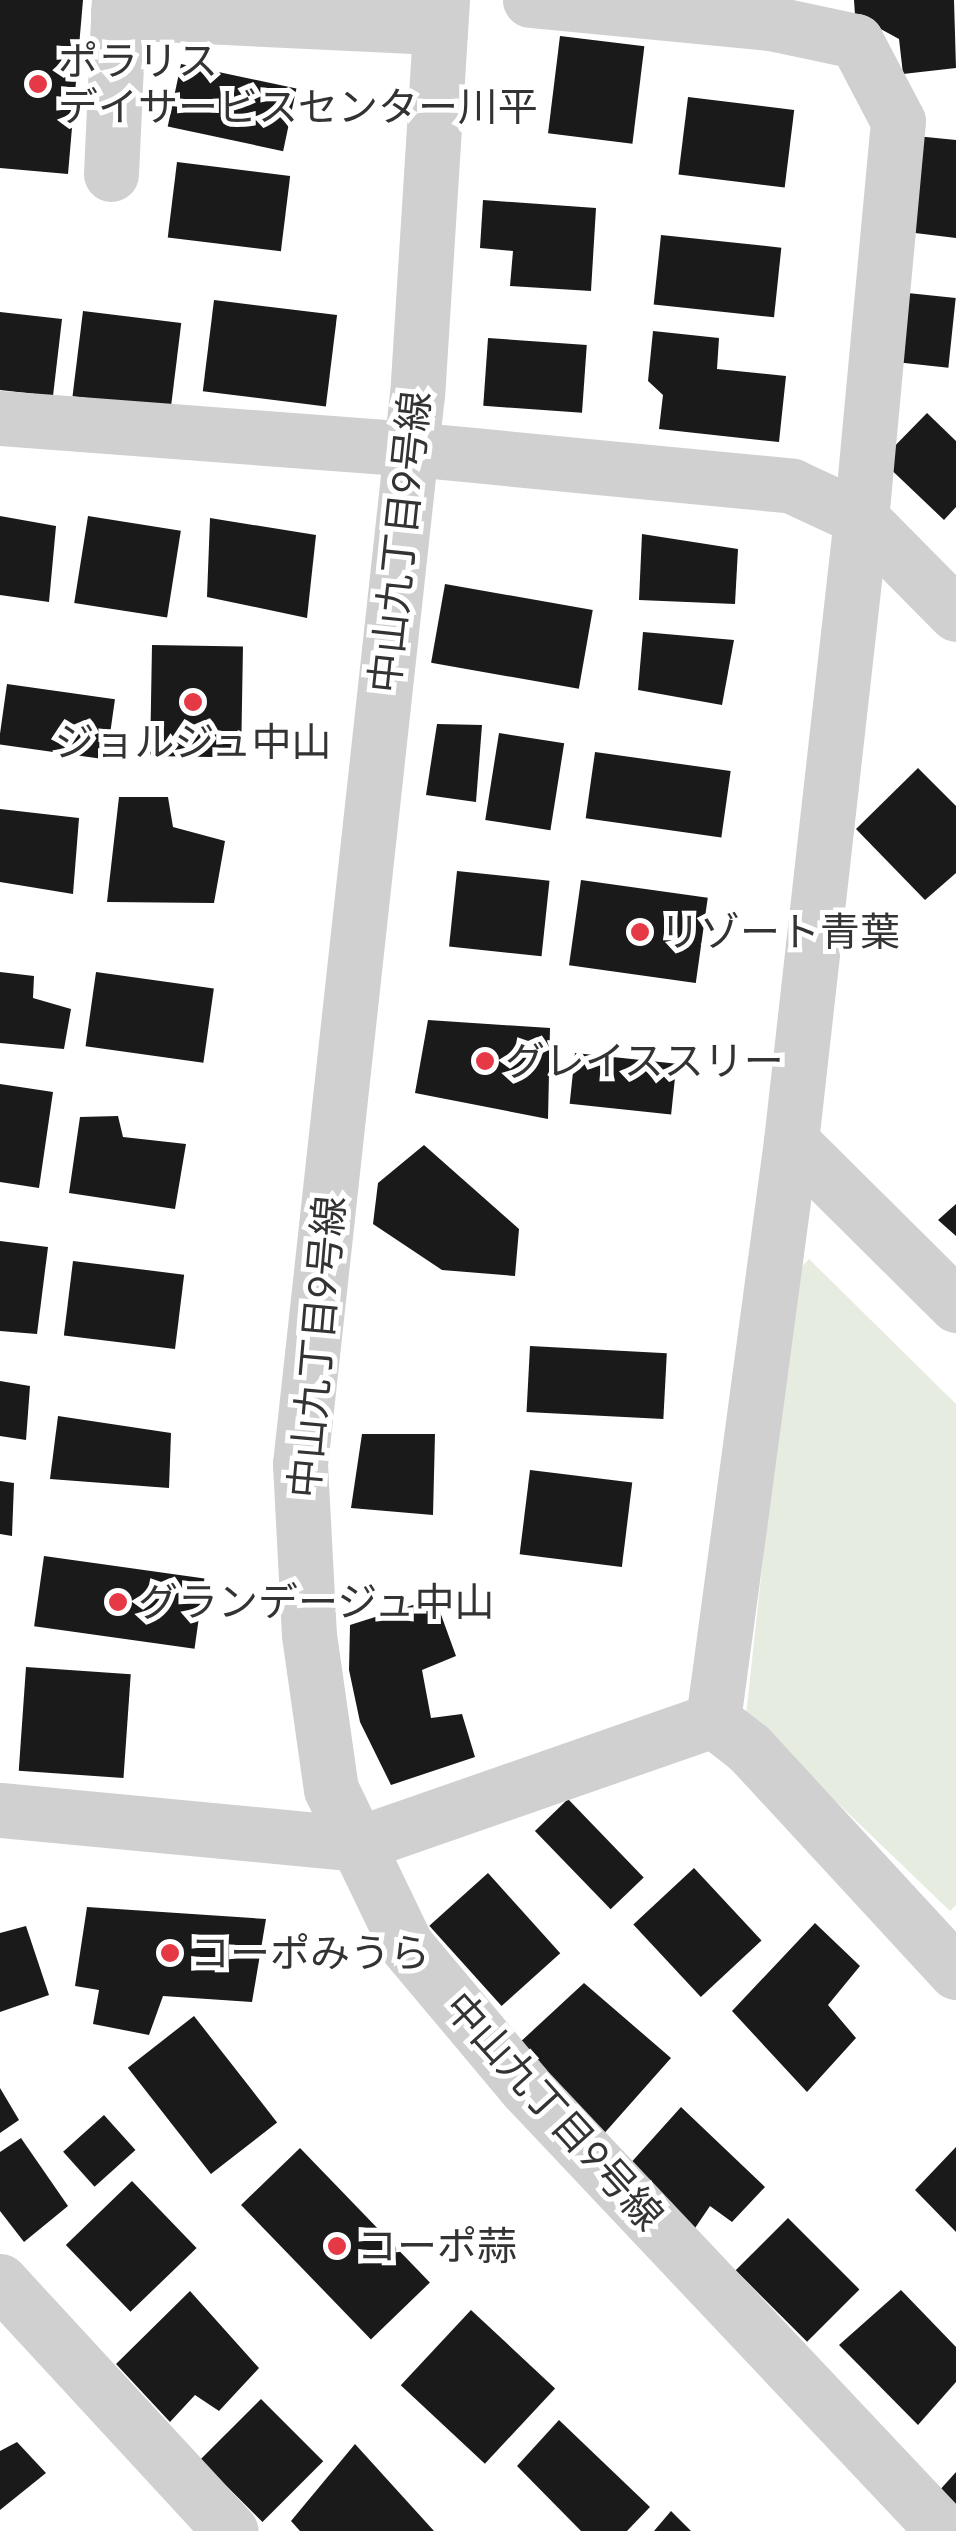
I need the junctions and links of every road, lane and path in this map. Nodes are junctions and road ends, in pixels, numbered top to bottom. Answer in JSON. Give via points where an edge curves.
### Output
{"nodes":[{"id":1,"x":530,"y":0,"type":"edge"},
{"id":2,"x":118,"y":6,"type":"edge"},
{"id":3,"x":441,"y":14,"type":"edge"},
{"id":4,"x":111,"y":174,"type":"dead end"},
{"id":5,"x":0,"y":418,"type":"edge"},
{"id":6,"x":411,"y":449,"type":"junction"},
{"id":7,"x":861,"y":518,"type":"junction"},
{"id":8,"x":956,"y":614,"type":"edge"},
{"id":9,"x":791,"y":1141,"type":"junction"},
{"id":10,"x":956,"y":1305,"type":"edge"},
{"id":11,"x":713,"y":1720,"type":"junction"},
{"id":12,"x":0,"y":1810,"type":"edge"},
{"id":13,"x":357,"y":1844,"type":"junction"},
{"id":14,"x":954,"y":1966,"type":"edge"},
{"id":15,"x":0,"y":2282,"type":"edge"},
{"id":16,"x":231,"y":2531,"type":"edge"},
{"id":17,"x":944,"y":2531,"type":"edge"}],
"edges":[{"from":1,"to":7,"type":"street","via":[[772,23],[856,41],[898,121]]},
{"from":2,"to":3,"type":"street"},
{"from":2,"to":4,"type":"street"},
{"from":3,"to":6,"type":"street","name":"中山九丁目９号線"},
{"from":5,"to":6,"type":"street"},
{"from":6,"to":7,"type":"street","via":[[792,486]]},
{"from":6,"to":13,"type":"street","name":"中山九丁目９号線","via":[[300,1464],[308,1635],[331,1789]]},
{"from":7,"to":8,"type":"street"},
{"from":7,"to":9,"type":"street"},
{"from":9,"to":10,"type":"street"},
{"from":9,"to":11,"type":"street"},
{"from":11,"to":13,"type":"street"},
{"from":11,"to":14,"type":"street","via":[[750,1748]]},
{"from":12,"to":13,"type":"street"},
{"from":13,"to":17,"type":"street","name":"中山九丁目９号線","via":[[406,1944],[525,2087]]},
{"from":15,"to":16,"type":"street"}]}
